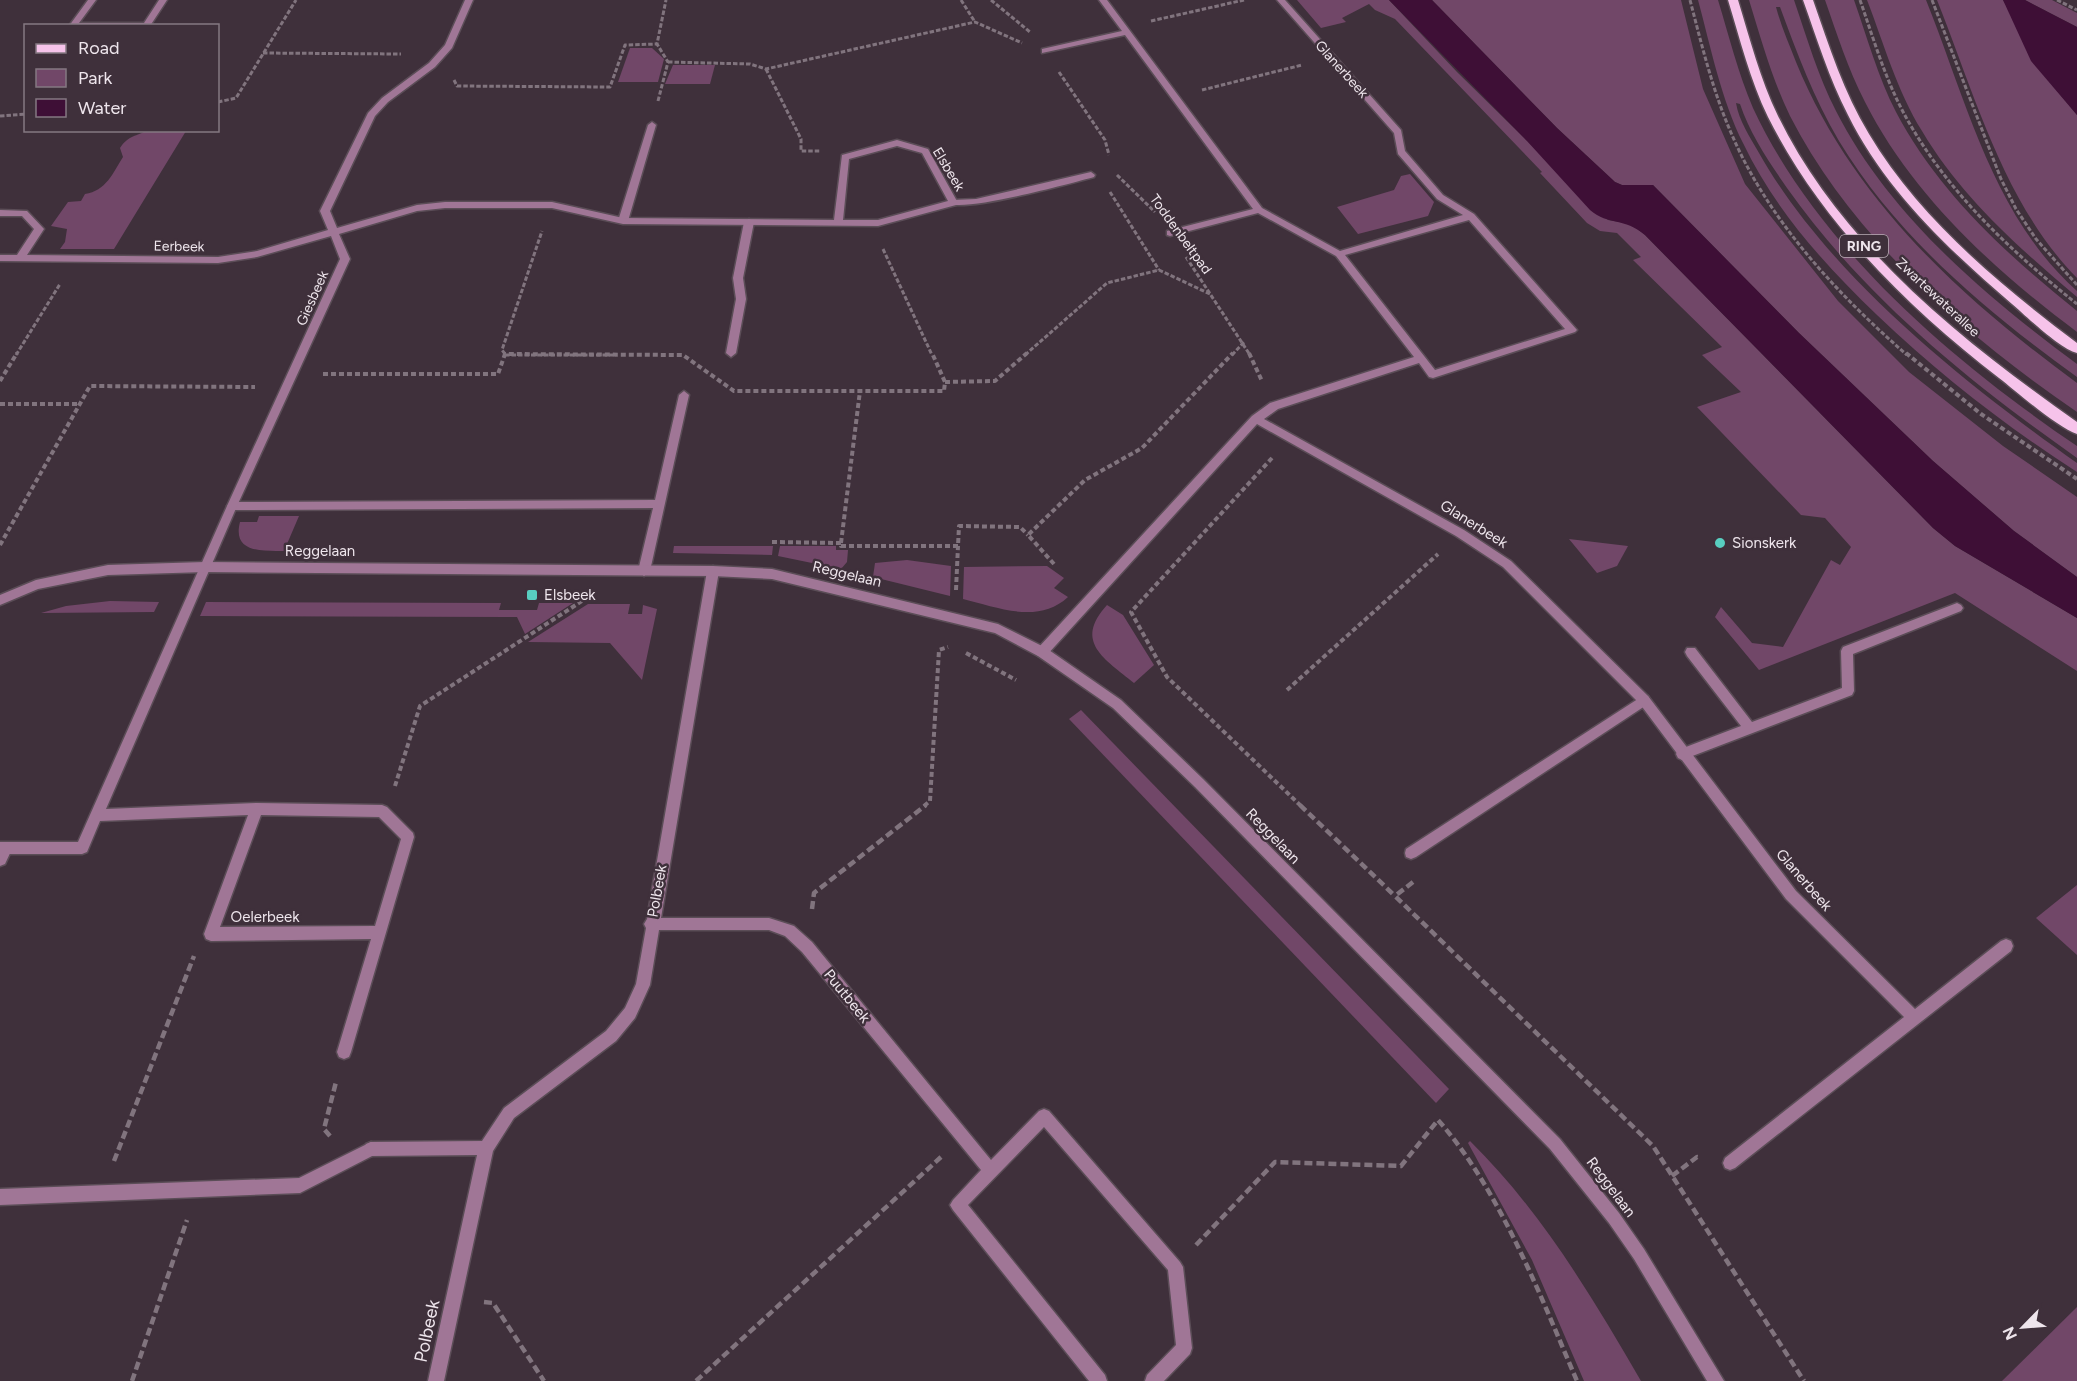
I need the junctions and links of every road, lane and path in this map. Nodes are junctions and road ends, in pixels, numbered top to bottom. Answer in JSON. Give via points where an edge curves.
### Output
{"nodes":[{"id":1,"x":92,"y":0,"type":"edge"},
{"id":2,"x":163,"y":0,"type":"edge"},
{"id":3,"x":296,"y":0,"type":"edge"},
{"id":4,"x":469,"y":0,"type":"edge"},
{"id":5,"x":666,"y":0,"type":"edge"},
{"id":6,"x":961,"y":0,"type":"edge"},
{"id":7,"x":992,"y":0,"type":"edge"},
{"id":8,"x":1103,"y":0,"type":"edge"},
{"id":9,"x":1244,"y":0,"type":"edge"},
{"id":10,"x":1281,"y":0,"type":"edge"},
{"id":11,"x":1733,"y":0,"type":"edge"},
{"id":12,"x":1808,"y":0,"type":"edge"},
{"id":13,"x":1860,"y":0,"type":"edge"},
{"id":14,"x":1932,"y":0,"type":"edge"},
{"id":15,"x":2057,"y":0,"type":"edge"},
{"id":16,"x":2077,"y":10,"type":"edge"},
{"id":17,"x":1158,"y":20,"type":"dead end"},
{"id":18,"x":975,"y":22,"type":"junction"},
{"id":19,"x":74,"y":24,"type":"edge"},
{"id":20,"x":147,"y":24,"type":"edge"},
{"id":21,"x":1127,"y":32,"type":"junction"},
{"id":22,"x":1037,"y":39,"type":"junction"},
{"id":23,"x":1045,"y":51,"type":"junction"},
{"id":24,"x":668,"y":62,"type":"junction"},
{"id":25,"x":1298,"y":66,"type":"dead end"},
{"id":26,"x":766,"y":69,"type":"junction"},
{"id":27,"x":1210,"y":88,"type":"dead end"},
{"id":28,"x":219,"y":102,"type":"edge"},
{"id":29,"x":24,"y":114,"type":"edge"},
{"id":30,"x":0,"y":116,"type":"edge"},
{"id":31,"x":652,"y":125,"type":"joint"},
{"id":32,"x":845,"y":157,"type":"junction"},
{"id":33,"x":1109,"y":162,"type":"dead end"},
{"id":34,"x":1112,"y":169,"type":"dead end"},
{"id":35,"x":1091,"y":175,"type":"dead end"},
{"id":36,"x":1104,"y":183,"type":"dead end"},
{"id":37,"x":953,"y":203,"type":"junction"},
{"id":38,"x":552,"y":206,"type":"junction"},
{"id":39,"x":1259,"y":210,"type":"junction"},
{"id":40,"x":0,"y":213,"type":"edge"},
{"id":41,"x":1470,"y":216,"type":"junction"},
{"id":42,"x":623,"y":221,"type":"junction"},
{"id":43,"x":749,"y":222,"type":"junction"},
{"id":44,"x":838,"y":222,"type":"junction"},
{"id":45,"x":878,"y":223,"type":"junction"},
{"id":46,"x":334,"y":232,"type":"junction"},
{"id":47,"x":1170,"y":233,"type":"junction"},
{"id":48,"x":1339,"y":255,"type":"junction"},
{"id":49,"x":0,"y":258,"type":"edge"},
{"id":50,"x":20,"y":258,"type":"junction"},
{"id":51,"x":76,"y":259,"type":"junction"},
{"id":52,"x":1159,"y":270,"type":"junction"},
{"id":53,"x":2077,"y":285,"type":"edge"},
{"id":54,"x":1212,"y":295,"type":"junction"},
{"id":55,"x":2077,"y":304,"type":"edge"},
{"id":56,"x":1244,"y":342,"type":"junction"},
{"id":57,"x":2077,"y":349,"type":"edge"},
{"id":58,"x":731,"y":353,"type":"joint"},
{"id":59,"x":505,"y":354,"type":"junction"},
{"id":60,"x":1421,"y":359,"type":"junction"},
{"id":61,"x":709,"y":373,"type":"junction"},
{"id":62,"x":292,"y":375,"type":"junction"},
{"id":63,"x":0,"y":381,"type":"edge"},
{"id":64,"x":945,"y":382,"type":"junction"},
{"id":65,"x":286,"y":387,"type":"junction"},
{"id":66,"x":860,"y":391,"type":"junction"},
{"id":67,"x":684,"y":395,"type":"joint"},
{"id":68,"x":0,"y":404,"type":"edge"},
{"id":69,"x":80,"y":404,"type":"junction"},
{"id":70,"x":1274,"y":406,"type":"junction"},
{"id":71,"x":1256,"y":419,"type":"junction"},
{"id":72,"x":2077,"y":429,"type":"edge"},
{"id":73,"x":1291,"y":439,"type":"junction"},
{"id":74,"x":660,"y":504,"type":"junction"},
{"id":75,"x":232,"y":506,"type":"junction"},
{"id":76,"x":1460,"y":533,"type":"junction"},
{"id":77,"x":1028,"y":535,"type":"junction"},
{"id":78,"x":770,"y":542,"type":"dead end"},
{"id":79,"x":841,"y":543,"type":"junction"},
{"id":80,"x":0,"y":545,"type":"edge"},
{"id":81,"x":958,"y":546,"type":"junction"},
{"id":82,"x":1054,"y":564,"type":"dead end"},
{"id":83,"x":205,"y":567,"type":"junction"},
{"id":84,"x":630,"y":571,"type":"junction"},
{"id":85,"x":644,"y":571,"type":"junction"},
{"id":86,"x":713,"y":571,"type":"junction"},
{"id":87,"x":956,"y":597,"type":"dead end"},
{"id":88,"x":0,"y":600,"type":"edge"},
{"id":89,"x":1957,"y":608,"type":"dead end"},
{"id":90,"x":952,"y":646,"type":"dead end"},
{"id":91,"x":963,"y":651,"type":"dead end"},
{"id":92,"x":1042,"y":652,"type":"junction"},
{"id":93,"x":1691,"y":652,"type":"dead end"},
{"id":94,"x":1016,"y":680,"type":"dead end"},
{"id":95,"x":1287,"y":690,"type":"dead end"},
{"id":96,"x":1644,"y":700,"type":"junction"},
{"id":97,"x":1750,"y":728,"type":"junction"},
{"id":98,"x":1682,"y":754,"type":"junction"},
{"id":99,"x":257,"y":809,"type":"junction"},
{"id":100,"x":382,"y":810,"type":"junction"},
{"id":101,"x":95,"y":816,"type":"junction"},
{"id":102,"x":2,"y":852,"type":"edge"},
{"id":103,"x":1411,"y":853,"type":"joint"},
{"id":104,"x":1395,"y":896,"type":"junction"},
{"id":105,"x":651,"y":924,"type":"junction"},
{"id":106,"x":380,"y":933,"type":"junction"},
{"id":107,"x":211,"y":934,"type":"junction"},
{"id":108,"x":2006,"y":946,"type":"dead end"},
{"id":109,"x":807,"y":947,"type":"junction"},
{"id":110,"x":1914,"y":1017,"type":"junction"},
{"id":111,"x":344,"y":1052,"type":"joint"},
{"id":112,"x":963,"y":1137,"type":"junction"},
{"id":113,"x":486,"y":1148,"type":"junction"},
{"id":114,"x":371,"y":1149,"type":"junction"},
{"id":115,"x":1730,"y":1163,"type":"dead end"},
{"id":116,"x":991,"y":1171,"type":"junction"},
{"id":117,"x":198,"y":1189,"type":"junction"},
{"id":118,"x":102,"y":1193,"type":"junction"},
{"id":119,"x":0,"y":1197,"type":"edge"},
{"id":120,"x":1174,"y":1267,"type":"junction"},
{"id":121,"x":454,"y":1299,"type":"junction"},
{"id":122,"x":132,"y":1381,"type":"edge"},
{"id":123,"x":436,"y":1381,"type":"edge"},
{"id":124,"x":544,"y":1381,"type":"edge"},
{"id":125,"x":696,"y":1381,"type":"edge"},
{"id":126,"x":1099,"y":1381,"type":"edge"},
{"id":127,"x":1154,"y":1381,"type":"edge"},
{"id":128,"x":1577,"y":1381,"type":"edge"},
{"id":129,"x":1716,"y":1381,"type":"edge"},
{"id":130,"x":1804,"y":1381,"type":"edge"}],
"edges":[{"from":1,"to":19,"type":"street"},
{"from":2,"to":20,"type":"street"},
{"from":3,"to":28,"type":"path","via":[[236,98]]},
{"from":4,"to":46,"type":"street","name":"Giesbeek","via":[[448,46],[432,65],[371,115],[325,212]]},
{"from":5,"to":24,"type":"path","via":[[657,44]]},
{"from":6,"to":18,"type":"path"},
{"from":7,"to":22,"type":"path"},
{"from":8,"to":21,"type":"street","name":"Glanerbeek"},
{"from":9,"to":17,"type":"path"},
{"from":10,"to":41,"type":"street","name":"Glanerbeek","via":[[1398,132],[1401,152],[1440,197]]},
{"from":11,"to":72,"type":"main road","name":"Zwartewaterallee","number":"RING","via":[[1773,117],[1798,161],[1838,215],[1875,259],[1966,344]]},
{"from":12,"to":57,"type":"main road","via":[[1845,98],[1874,151],[1907,193],[1983,271]]},
{"from":13,"to":55,"type":"path","via":[[1899,103],[1939,170],[2003,240]]},
{"from":14,"to":53,"type":"path","via":[[2016,209],[2036,239]]},
{"from":15,"to":16,"type":"path"},
{"from":18,"to":22,"type":"path","via":[[1019,43]]},
{"from":18,"to":26,"type":"path"},
{"from":21,"to":23,"type":"street"},
{"from":21,"to":39,"type":"street","name":"Glanerbeek"},
{"from":22,"to":23,"type":"path"},
{"from":23,"to":33,"type":"path","via":[[1105,140]]},
{"from":24,"to":26,"type":"path","via":[[743,63]]},
{"from":24,"to":31,"type":"path"},
{"from":25,"to":27,"type":"path"},
{"from":26,"to":32,"type":"path","via":[[801,139],[801,151],[832,151]]},
{"from":29,"to":30,"type":"path"},
{"from":31,"to":42,"type":"street"},
{"from":32,"to":37,"type":"street","name":"Elsbeek","via":[[897,143],[925,151]]},
{"from":32,"to":44,"type":"street"},
{"from":34,"to":47,"type":"path","name":"Toddenbeltpad","via":[[1147,202]]},
{"from":35,"to":37,"type":"street","name":"Elsbeek","via":[[976,202]]},
{"from":36,"to":52,"type":"path"},
{"from":37,"to":45,"type":"street","name":"Elsbeek"},
{"from":38,"to":42,"type":"street","name":"Elsbeek"},
{"from":38,"to":46,"type":"street","name":"Elsbeek","via":[[417,208]]},
{"from":38,"to":59,"type":"path","via":[[534,249],[502,350]]},
{"from":39,"to":47,"type":"street"},
{"from":39,"to":48,"type":"street","name":"Glanerbeek"},
{"from":40,"to":50,"type":"street","via":[[24,213],[39,229]]},
{"from":41,"to":48,"type":"street"},
{"from":41,"to":60,"type":"street","name":"Glanerbeek","via":[[1572,330],[1433,374]]},
{"from":42,"to":43,"type":"street","name":"Elsbeek"},
{"from":43,"to":44,"type":"street","name":"Elsbeek"},
{"from":43,"to":58,"type":"street","via":[[738,278],[741,299]]},
{"from":44,"to":45,"type":"street","name":"Elsbeek"},
{"from":45,"to":64,"type":"path","via":[[884,256]]},
{"from":46,"to":51,"type":"street","name":"Eerbeek","via":[[257,254],[218,260]]},
{"from":46,"to":62,"type":"street","name":"Giesbeek","via":[[345,259]]},
{"from":47,"to":54,"type":"path","name":"Toddenbeltpad"},
{"from":48,"to":60,"type":"street","name":"Glanerbeek"},
{"from":49,"to":50,"type":"street","name":"Eerbeek"},
{"from":50,"to":51,"type":"street","name":"Eerbeek"},
{"from":51,"to":63,"type":"path"},
{"from":52,"to":54,"type":"path"},
{"from":52,"to":64,"type":"path","via":[[1107,283],[995,381]]},
{"from":54,"to":56,"type":"path","name":"Toddenbeltpad"},
{"from":56,"to":70,"type":"path","name":"Toddenbeltpad"},
{"from":56,"to":77,"type":"path","via":[[1142,447],[1085,480]]},
{"from":58,"to":61,"type":"path"},
{"from":59,"to":61,"type":"path","via":[[683,355]]},
{"from":59,"to":62,"type":"path","via":[[498,374]]},
{"from":60,"to":70,"type":"street"},
{"from":61,"to":66,"type":"path","via":[[734,391]]},
{"from":61,"to":67,"type":"path"},
{"from":62,"to":65,"type":"street","name":"Giesbeek"},
{"from":64,"to":66,"type":"path","via":[[944,391]]},
{"from":65,"to":69,"type":"path","via":[[90,386]]},
{"from":65,"to":75,"type":"street","name":"Giesbeek"},
{"from":66,"to":79,"type":"path"},
{"from":67,"to":74,"type":"street"},
{"from":68,"to":69,"type":"path"},
{"from":69,"to":80,"type":"path"},
{"from":70,"to":71,"type":"street"},
{"from":71,"to":73,"type":"street","name":"Glanerbeek"},
{"from":71,"to":92,"type":"street"},
{"from":73,"to":76,"type":"street","name":"Glanerbeek"},
{"from":73,"to":104,"type":"path","via":[[1131,612],[1167,677]]},
{"from":74,"to":75,"type":"street"},
{"from":74,"to":85,"type":"street"},
{"from":75,"to":83,"type":"street","name":"Giesbeek"},
{"from":76,"to":95,"type":"path"},
{"from":76,"to":96,"type":"street","name":"Glanerbeek","via":[[1507,564]]},
{"from":77,"to":81,"type":"path","via":[[1020,527],[959,526]]},
{"from":77,"to":82,"type":"path"},
{"from":78,"to":79,"type":"path"},
{"from":79,"to":81,"type":"path"},
{"from":81,"to":87,"type":"path"},
{"from":83,"to":84,"type":"street","name":"Reggelaan"},
{"from":83,"to":88,"type":"street","name":"Reggelaan","via":[[108,570],[36,585]]},
{"from":83,"to":101,"type":"street"},
{"from":84,"to":85,"type":"street","name":"Reggelaan"},
{"from":84,"to":100,"type":"path","via":[[420,706],[393,790]]},
{"from":85,"to":86,"type":"street","name":"Reggelaan"},
{"from":86,"to":92,"type":"street","name":"Reggelaan","via":[[772,574],[946,615],[999,629]]},
{"from":86,"to":105,"type":"street","name":"Polbeek"},
{"from":89,"to":97,"type":"street","via":[[1846,651],[1848,691]]},
{"from":90,"to":109,"type":"path","via":[[939,650],[930,801],[814,893]]},
{"from":91,"to":94,"type":"path"},
{"from":92,"to":129,"type":"street","name":"Reggelaan","via":[[1117,704],[1555,1144],[1639,1254]]},
{"from":93,"to":97,"type":"street"},
{"from":96,"to":98,"type":"street","name":"Glanerbeek"},
{"from":96,"to":103,"type":"street"},
{"from":97,"to":98,"type":"street"},
{"from":98,"to":110,"type":"street","name":"Glanerbeek","via":[[1791,895]]},
{"from":99,"to":100,"type":"street"},
{"from":99,"to":101,"type":"street"},
{"from":99,"to":107,"type":"street","name":"Oelerbeek"},
{"from":100,"to":106,"type":"street","via":[[408,837]]},
{"from":101,"to":102,"type":"street","via":[[82,848]]},
{"from":103,"to":104,"type":"path","via":[[1416,879]]},
{"from":104,"to":130,"type":"path","via":[[1653,1146]]},
{"from":105,"to":109,"type":"street","name":"Puutbeek","via":[[769,924],[789,931]]},
{"from":105,"to":113,"type":"street","name":"Polbeek","via":[[643,985],[630,1013],[611,1036],[509,1113]]},
{"from":106,"to":107,"type":"street","name":"Oelerbeek"},
{"from":106,"to":111,"type":"street"},
{"from":107,"to":118,"type":"path","via":[[193,958]]},
{"from":108,"to":110,"type":"street"},
{"from":109,"to":112,"type":"street","name":"Puutbeek"},
{"from":110,"to":115,"type":"street"},
{"from":111,"to":114,"type":"path","via":[[324,1129],[339,1147]]},
{"from":112,"to":116,"type":"street","name":"Puutbeek"},
{"from":112,"to":125,"type":"path"},
{"from":113,"to":114,"type":"street"},
{"from":113,"to":121,"type":"street","name":"Polbeek"},
{"from":114,"to":117,"type":"street","via":[[300,1185]]},
{"from":116,"to":120,"type":"street","via":[[1044,1116]]},
{"from":116,"to":126,"type":"street","via":[[958,1205]]},
{"from":117,"to":118,"type":"street"},
{"from":117,"to":122,"type":"path"},
{"from":118,"to":119,"type":"street"},
{"from":120,"to":127,"type":"street","via":[[1184,1348]]},
{"from":120,"to":128,"type":"path","via":[[1275,1162],[1401,1166],[1438,1120],[1460,1145],[1524,1258]]},
{"from":121,"to":123,"type":"street","name":"Polbeek"},
{"from":121,"to":124,"type":"path","via":[[493,1303]]}]}
